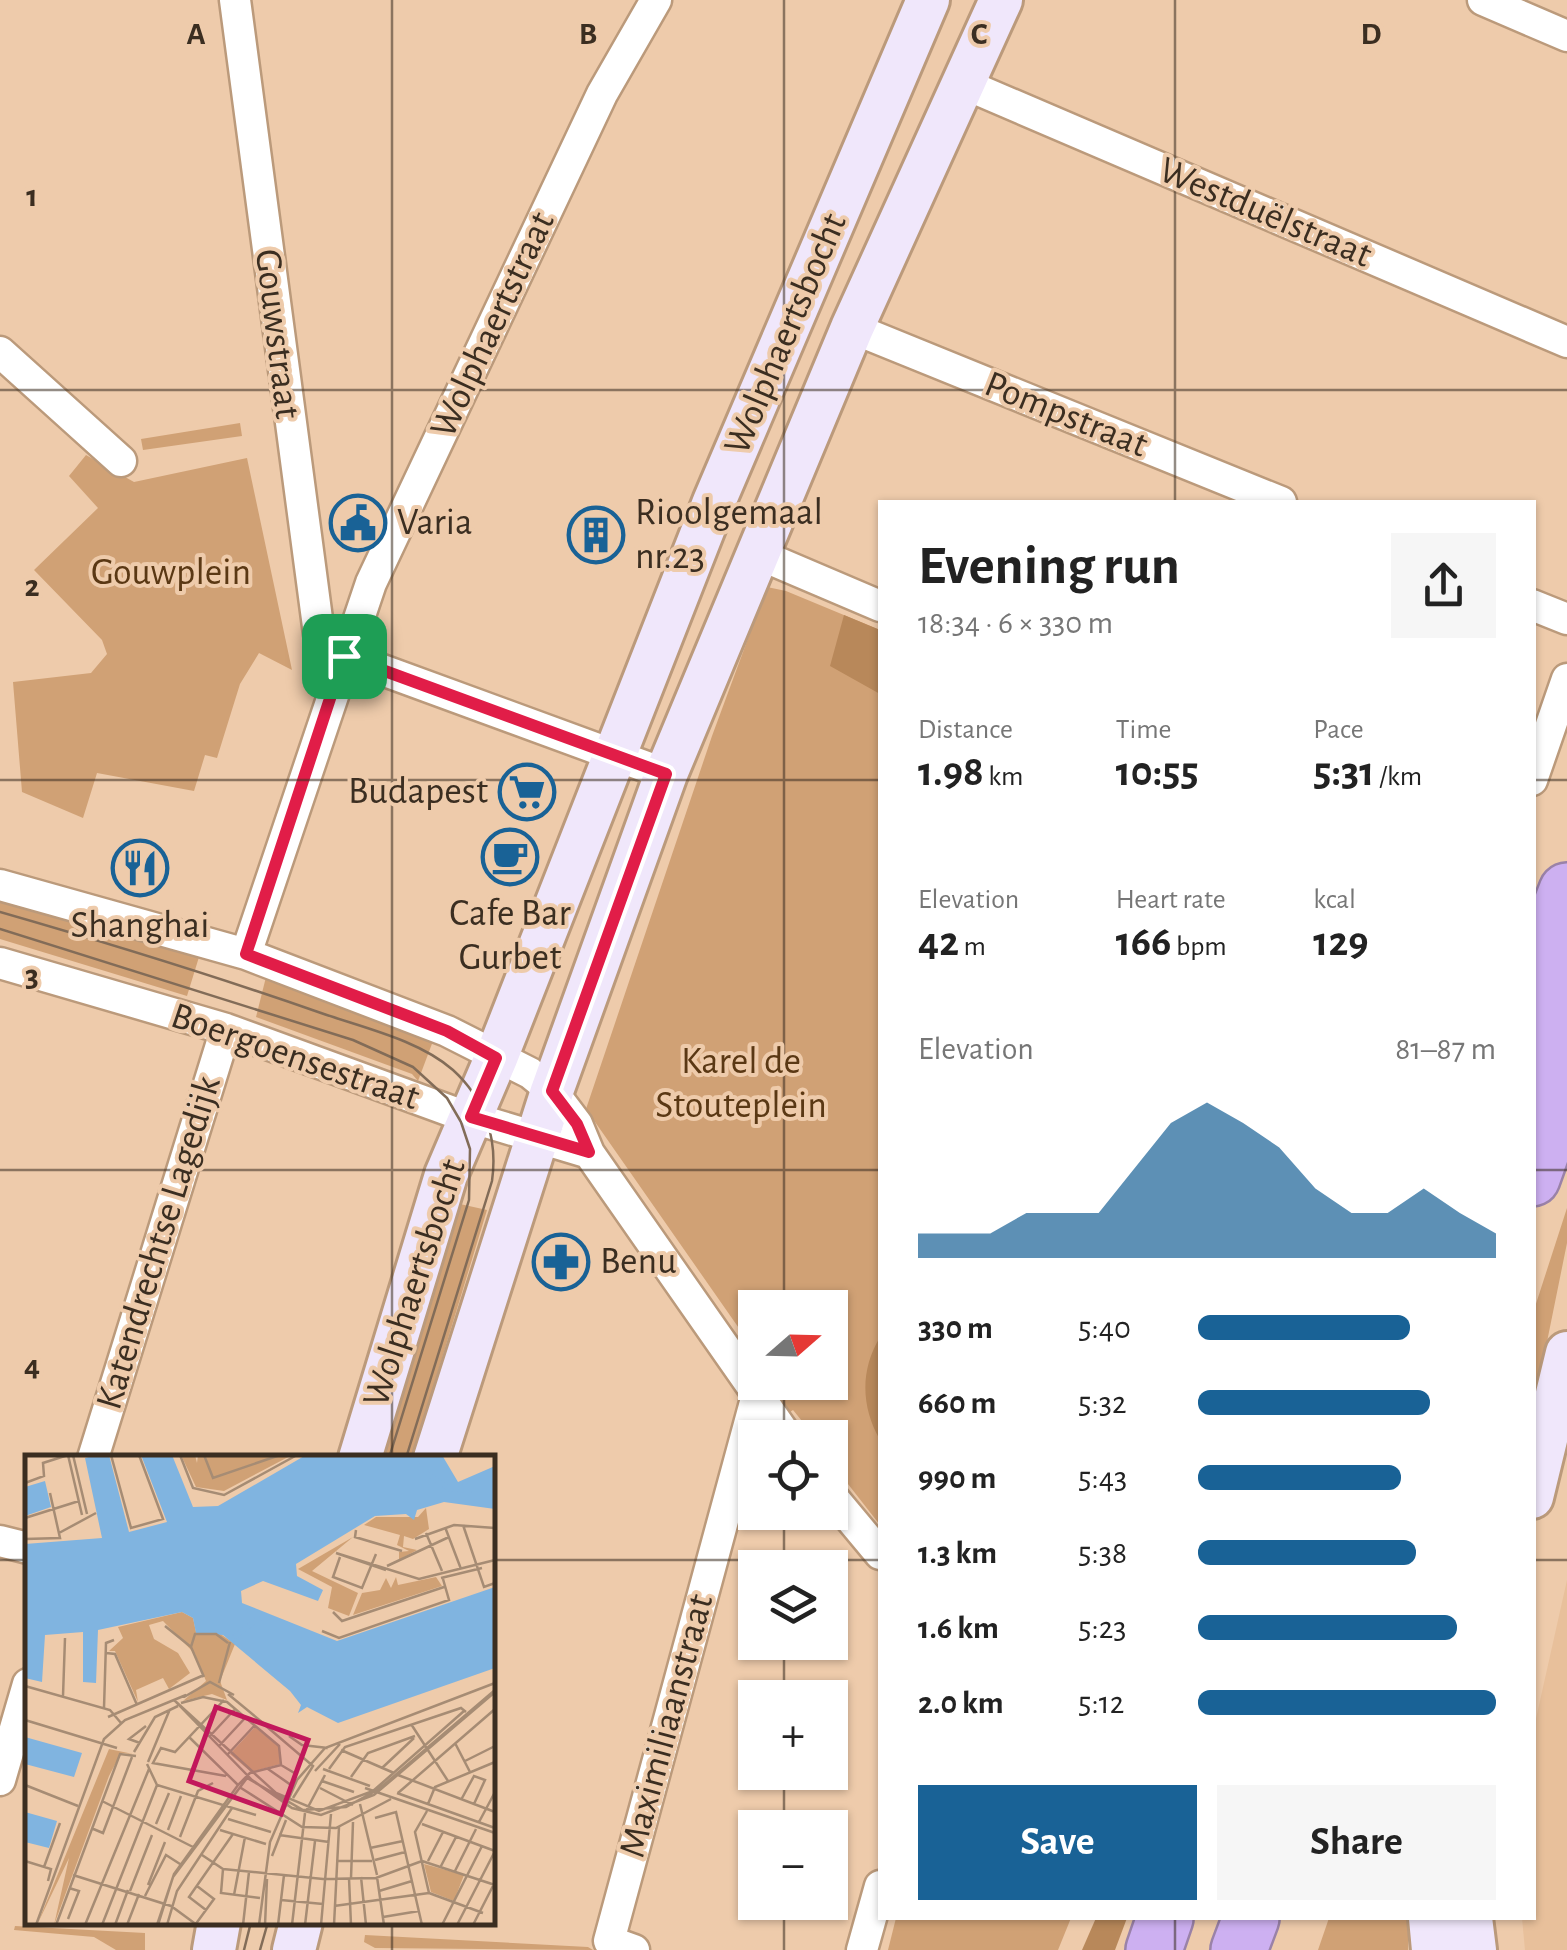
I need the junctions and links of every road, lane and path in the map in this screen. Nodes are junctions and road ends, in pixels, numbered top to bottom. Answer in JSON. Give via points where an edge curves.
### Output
{"nodes":[{"id":1,"x":235,"y":0,"type":"edge"},
{"id":2,"x":656,"y":0,"type":"edge"},
{"id":3,"x":928,"y":0,"type":"edge"},
{"id":4,"x":1001,"y":0,"type":"edge"},
{"id":5,"x":1483,"y":0,"type":"edge"},
{"id":6,"x":1567,"y":36,"type":"edge"},
{"id":7,"x":962,"y":84,"type":"junction"},
{"id":8,"x":852,"y":328,"type":"junction"},
{"id":9,"x":1567,"y":342,"type":"edge"},
{"id":10,"x":0,"y":352,"type":"edge"},
{"id":11,"x":121,"y":462,"type":"dead end"},
{"id":12,"x":1276,"y":500,"type":"edge"},
{"id":13,"x":758,"y":554,"type":"junction"},
{"id":14,"x":878,"y":605,"type":"edge"},
{"id":15,"x":1536,"y":607,"type":"edge"},
{"id":16,"x":1567,"y":619,"type":"edge"},
{"id":17,"x":344,"y":656,"type":"junction"},
{"id":18,"x":1567,"y":679,"type":"edge"},
{"id":19,"x":614,"y":754,"type":"junction"},
{"id":20,"x":1536,"y":768,"type":"edge"},
{"id":21,"x":666,"y":774,"type":"junction"},
{"id":22,"x":0,"y":885,"type":"edge"},
{"id":23,"x":1567,"y":891,"type":"edge"},
{"id":24,"x":246,"y":954,"type":"junction"},
{"id":25,"x":0,"y":962,"type":"edge"},
{"id":26,"x":1536,"y":971,"type":"edge"},
{"id":27,"x":1567,"y":994,"type":"edge"},
{"id":28,"x":226,"y":1029,"type":"junction"},
{"id":29,"x":1567,"y":1049,"type":"edge"},
{"id":30,"x":496,"y":1058,"type":"junction"},
{"id":31,"x":1536,"y":1075,"type":"edge"},
{"id":32,"x":552,"y":1091,"type":"junction"},
{"id":33,"x":471,"y":1117,"type":"junction"},
{"id":34,"x":538,"y":1138,"type":"junction"},
{"id":35,"x":589,"y":1152,"type":"junction"},
{"id":36,"x":1536,"y":1166,"type":"edge"},
{"id":37,"x":1567,"y":1353,"type":"edge"},
{"id":38,"x":738,"y":1368,"type":"edge"},
{"id":39,"x":756,"y":1400,"type":"edge"},
{"id":40,"x":94,"y":1455,"type":"edge"},
{"id":41,"x":361,"y":1455,"type":"edge"},
{"id":42,"x":435,"y":1455,"type":"edge"},
{"id":43,"x":1536,"y":1481,"type":"edge"},
{"id":44,"x":848,"y":1516,"type":"edge"},
{"id":45,"x":0,"y":1542,"type":"edge"},
{"id":46,"x":25,"y":1547,"type":"edge"},
{"id":47,"x":878,"y":1552,"type":"edge"},
{"id":48,"x":25,"y":1694,"type":"edge"},
{"id":49,"x":0,"y":1780,"type":"edge"},
{"id":50,"x":878,"y":1893,"type":"edge"},
{"id":51,"x":1164,"y":1920,"type":"edge"},
{"id":52,"x":1211,"y":1920,"type":"edge"},
{"id":53,"x":1249,"y":1920,"type":"edge"},
{"id":54,"x":1289,"y":1920,"type":"edge"},
{"id":55,"x":1430,"y":1920,"type":"edge"},
{"id":56,"x":1471,"y":1920,"type":"edge"},
{"id":57,"x":218,"y":1925,"type":"edge"},
{"id":58,"x":300,"y":1925,"type":"edge"},
{"id":59,"x":622,"y":1945,"type":"edge"},
{"id":60,"x":214,"y":1950,"type":"edge"},
{"id":61,"x":294,"y":1950,"type":"edge"},
{"id":62,"x":862,"y":1950,"type":"edge"},
{"id":63,"x":1154,"y":1950,"type":"edge"},
{"id":64,"x":1202,"y":1950,"type":"edge"},
{"id":65,"x":1240,"y":1950,"type":"edge"},
{"id":66,"x":1279,"y":1950,"type":"edge"},
{"id":67,"x":1433,"y":1950,"type":"edge"},
{"id":68,"x":1474,"y":1950,"type":"edge"}],
"edges":[{"from":1,"to":17,"type":"street","name":"Gouwstraat","via":[[318,634]]},
{"from":2,"to":17,"type":"street","name":"Wolphaertstraat","via":[[585,131],[372,583]]},
{"from":3,"to":19,"type":"street","name":"Wolphaertsbocht"},
{"from":4,"to":7,"type":"street","name":"Wolphaertsbocht"},
{"from":5,"to":6,"type":"street"},
{"from":7,"to":8,"type":"street","name":"Wolphaertsbocht"},
{"from":7,"to":9,"type":"street","name":"Westduëlstraat"},
{"from":8,"to":12,"type":"street","name":"Pompstraat"},
{"from":8,"to":13,"type":"street","name":"Wolphaertsbocht"},
{"from":10,"to":11,"type":"street"},
{"from":13,"to":14,"type":"street"},
{"from":13,"to":21,"type":"street","name":"Wolphaertsbocht"},
{"from":15,"to":16,"type":"street"},
{"from":17,"to":19,"type":"street"},
{"from":17,"to":24,"type":"street"},
{"from":18,"to":20,"type":"street"},
{"from":19,"to":21,"type":"street"},
{"from":19,"to":30,"type":"street","name":"Wolphaertsbocht"},
{"from":21,"to":32,"type":"street","name":"Wolphaertsbocht"},
{"from":22,"to":24,"type":"street","name":"Boergoensestraat"},
{"from":23,"to":26,"type":"highway"},
{"from":24,"to":30,"type":"street","name":"Boergoensestraat","via":[[447,1031]]},
{"from":25,"to":28,"type":"street","name":"Boergoensestraat"},
{"from":27,"to":31,"type":"highway"},
{"from":28,"to":33,"type":"street","name":"Boergoensestraat"},
{"from":28,"to":40,"type":"street","name":"Katendrechtse Lagedijk"},
{"from":29,"to":36,"type":"highway"},
{"from":30,"to":32,"type":"street","name":"Boergoensestraat","via":[[530,1072]]},
{"from":30,"to":33,"type":"street","name":"Wolphaertsbocht"},
{"from":32,"to":34,"type":"street","name":"Wolphaertsbocht"},
{"from":32,"to":35,"type":"street","name":"Boergoensestraat"},
{"from":33,"to":34,"type":"street","name":"Boergoensestraat"},
{"from":33,"to":41,"type":"street","name":"Wolphaertsbocht","via":[[446,1175]]},
{"from":34,"to":35,"type":"street","name":"Boergoensestraat"},
{"from":34,"to":42,"type":"street","name":"Wolphaertsbocht"},
{"from":35,"to":38,"type":"street","name":"Boergoensestraat"},
{"from":37,"to":43,"type":"street"},
{"from":39,"to":59,"type":"street","name":"Maximiliaanstraat"},
{"from":44,"to":47,"type":"street"},
{"from":45,"to":46,"type":"street"},
{"from":48,"to":49,"type":"street"},
{"from":50,"to":62,"type":"street"},
{"from":51,"to":63,"type":"highway"},
{"from":52,"to":64,"type":"highway"},
{"from":53,"to":65,"type":"highway"},
{"from":54,"to":66,"type":"highway"},
{"from":55,"to":67,"type":"street"},
{"from":56,"to":68,"type":"street"},
{"from":57,"to":60,"type":"street"},
{"from":58,"to":61,"type":"street"}]}
